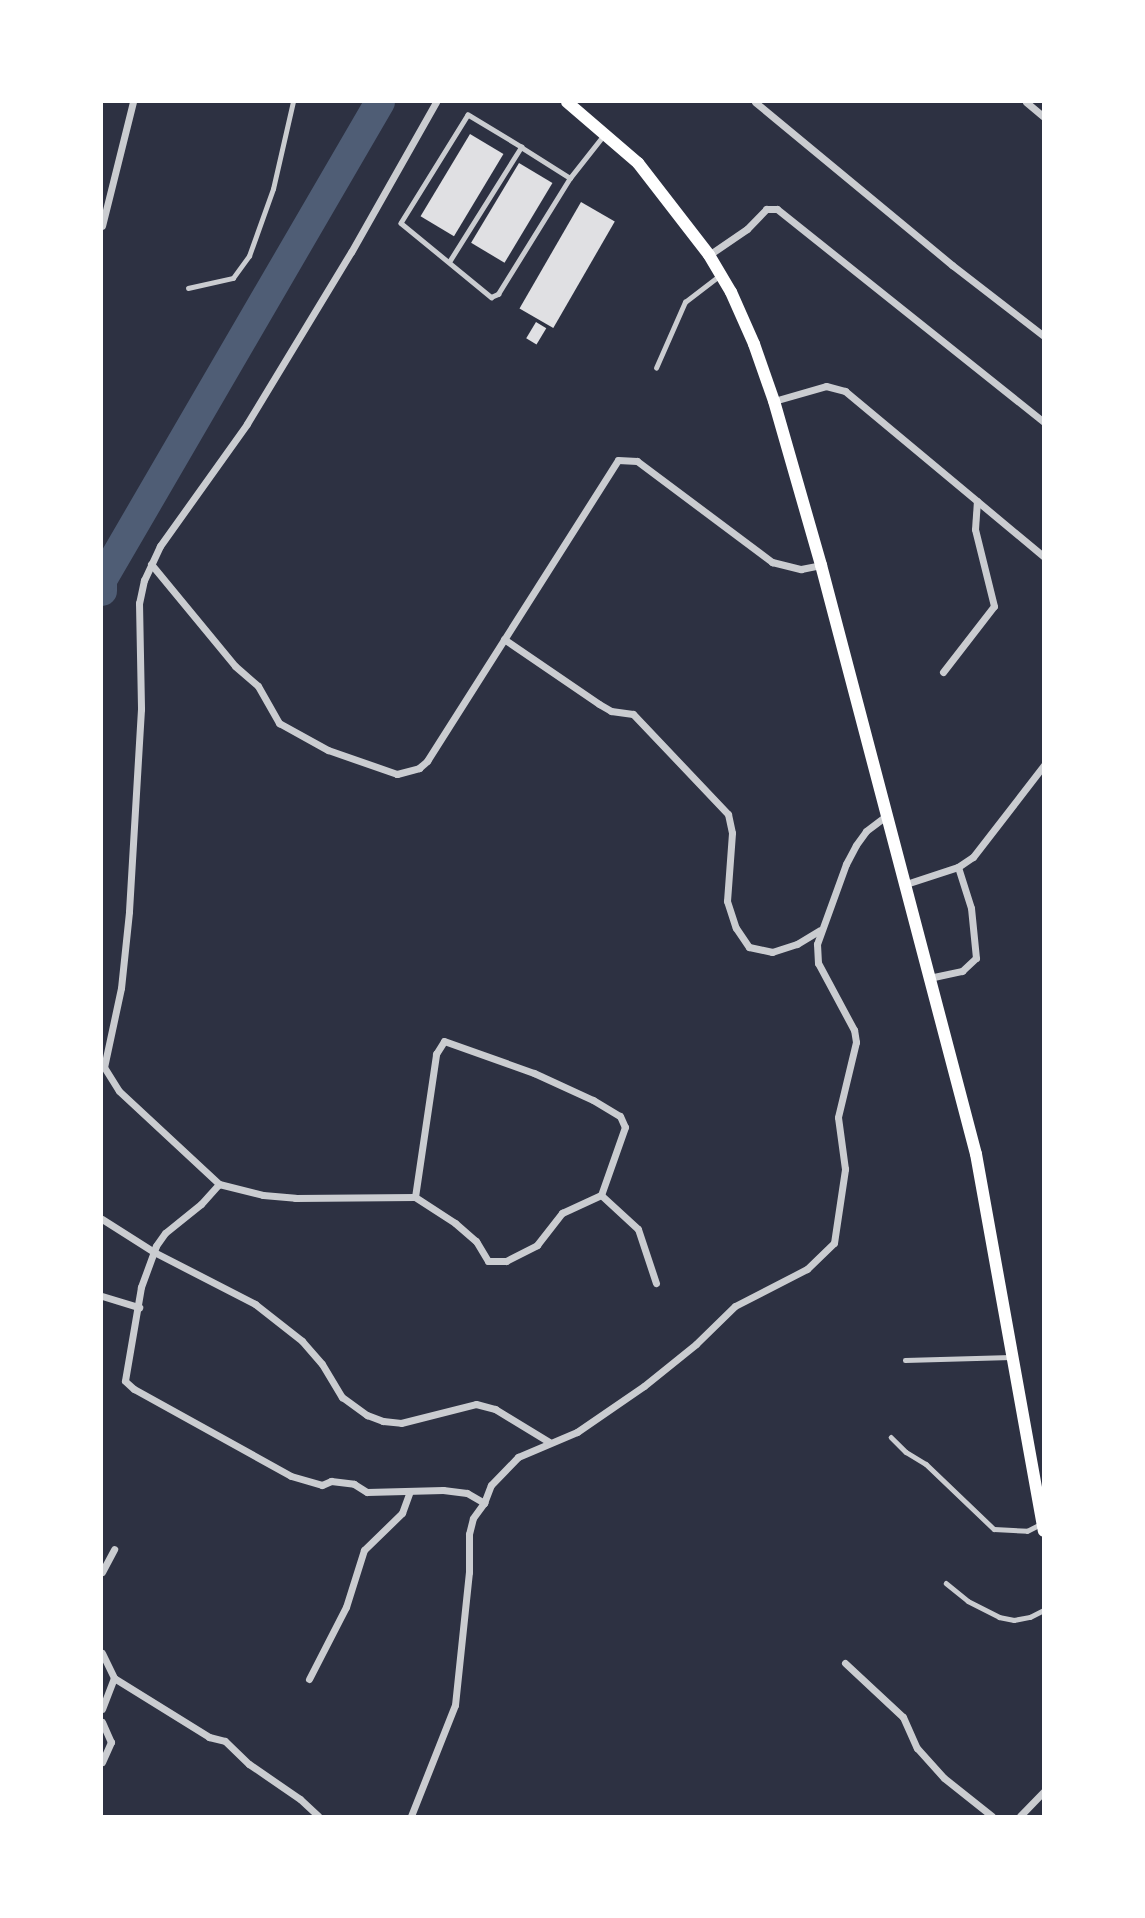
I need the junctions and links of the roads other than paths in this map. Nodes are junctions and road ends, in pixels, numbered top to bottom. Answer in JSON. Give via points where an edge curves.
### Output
{"nodes":[{"id":1,"x":134,"y":102,"type":"edge"},
{"id":2,"x":293,"y":102,"type":"edge"},
{"id":3,"x":436,"y":102,"type":"edge"},
{"id":4,"x":567,"y":102,"type":"edge"},
{"id":5,"x":755,"y":102,"type":"edge"},
{"id":6,"x":1026,"y":102,"type":"edge"},
{"id":7,"x":1044,"y":117,"type":"edge"},
{"id":8,"x":606,"y":133,"type":"junction"},
{"id":9,"x":521,"y":147,"type":"junction"},
{"id":10,"x":570,"y":178,"type":"junction"},
{"id":11,"x":102,"y":226,"type":"edge"},
{"id":12,"x":709,"y":255,"type":"junction"},
{"id":13,"x":449,"y":262,"type":"junction"},
{"id":14,"x":720,"y":275,"type":"junction"},
{"id":15,"x":188,"y":288,"type":"dead end"},
{"id":16,"x":1044,"y":336,"type":"edge"},
{"id":17,"x":656,"y":368,"type":"dead end"},
{"id":18,"x":774,"y":401,"type":"junction"},
{"id":19,"x":1044,"y":422,"type":"edge"},
{"id":20,"x":977,"y":501,"type":"junction"},
{"id":21,"x":1044,"y":557,"type":"edge"},
{"id":22,"x":151,"y":564,"type":"junction"},
{"id":23,"x":821,"y":565,"type":"junction"},
{"id":24,"x":504,"y":639,"type":"junction"},
{"id":25,"x":943,"y":672,"type":"dead end"},
{"id":26,"x":1044,"y":765,"type":"edge"},
{"id":27,"x":887,"y":814,"type":"junction"},
{"id":28,"x":958,"y":867,"type":"junction"},
{"id":29,"x":906,"y":884,"type":"junction"},
{"id":30,"x":820,"y":930,"type":"junction"},
{"id":31,"x":928,"y":979,"type":"junction"},
{"id":32,"x":219,"y":1184,"type":"junction"},
{"id":33,"x":601,"y":1195,"type":"junction"},
{"id":34,"x":415,"y":1197,"type":"junction"},
{"id":35,"x":102,"y":1219,"type":"edge"},
{"id":36,"x":154,"y":1252,"type":"junction"},
{"id":37,"x":656,"y":1283,"type":"dead end"},
{"id":38,"x":102,"y":1296,"type":"edge"},
{"id":39,"x":139,"y":1307,"type":"junction"},
{"id":40,"x":1012,"y":1357,"type":"junction"},
{"id":41,"x":905,"y":1360,"type":"dead end"},
{"id":42,"x":891,"y":1437,"type":"dead end"},
{"id":43,"x":550,"y":1443,"type":"junction"},
{"id":44,"x":410,"y":1491,"type":"junction"},
{"id":45,"x":484,"y":1503,"type":"junction"},
{"id":46,"x":1043,"y":1527,"type":"edge"},
{"id":47,"x":114,"y":1549,"type":"dead end"},
{"id":48,"x":102,"y":1572,"type":"edge"},
{"id":49,"x":946,"y":1583,"type":"dead end"},
{"id":50,"x":1044,"y":1611,"type":"edge"},
{"id":51,"x":102,"y":1653,"type":"edge"},
{"id":52,"x":845,"y":1663,"type":"dead end"},
{"id":53,"x":114,"y":1678,"type":"junction"},
{"id":54,"x":309,"y":1679,"type":"dead end"},
{"id":55,"x":102,"y":1709,"type":"edge"},
{"id":56,"x":102,"y":1722,"type":"edge"},
{"id":57,"x":102,"y":1762,"type":"edge"},
{"id":58,"x":1044,"y":1791,"type":"edge"},
{"id":59,"x":318,"y":1816,"type":"edge"},
{"id":60,"x":411,"y":1816,"type":"edge"},
{"id":61,"x":992,"y":1816,"type":"edge"},
{"id":62,"x":1020,"y":1816,"type":"edge"}],
"edges":[{"from":1,"to":11,"type":"street"},
{"from":2,"to":15,"type":"lane","via":[[273,189],[249,256],[233,278]]},
{"from":3,"to":22,"type":"street","via":[[247,424]]},
{"from":4,"to":8,"type":"main road"},
{"from":5,"to":16,"type":"street"},
{"from":6,"to":7,"type":"street"},
{"from":8,"to":10,"type":"lane"},
{"from":8,"to":12,"type":"main road","via":[[638,163]]},
{"from":9,"to":10,"type":"lane"},
{"from":9,"to":13,"type":"lane"},
{"from":9,"to":13,"type":"lane","via":[[468,115],[401,223]]},
{"from":10,"to":13,"type":"lane","via":[[498,294],[491,297]]},
{"from":12,"to":14,"type":"main road"},
{"from":12,"to":19,"type":"street","via":[[747,229],[766,209],[777,209]]},
{"from":14,"to":17,"type":"lane","via":[[685,302]]},
{"from":14,"to":18,"type":"main road","via":[[754,344]]},
{"from":18,"to":20,"type":"street","via":[[826,386],[845,391]]},
{"from":18,"to":23,"type":"main road"},
{"from":20,"to":21,"type":"street"},
{"from":20,"to":25,"type":"street","via":[[975,529],[994,606]]},
{"from":22,"to":24,"type":"street","via":[[235,666],[258,686],[279,723],[328,750],[386,771],[409,773],[427,761]]},
{"from":22,"to":32,"type":"street","via":[[139,603],[141,709],[129,912],[121,988],[104,1067],[118,1091]]},
{"from":23,"to":24,"type":"street","via":[[801,569],[772,562],[637,461],[618,460]]},
{"from":23,"to":27,"type":"main road"},
{"from":24,"to":30,"type":"street","via":[[611,711],[634,714],[728,814],[732,833],[727,901],[736,928],[749,947],[772,952]]},
{"from":26,"to":28,"type":"street","via":[[973,857]]},
{"from":27,"to":29,"type":"main road"},
{"from":27,"to":30,"type":"street","via":[[856,845]]},
{"from":28,"to":29,"type":"street"},
{"from":28,"to":31,"type":"street","via":[[969,898],[976,958],[962,971]]},
{"from":29,"to":31,"type":"main road"},
{"from":30,"to":43,"type":"street","via":[[818,963],[856,1042],[838,1117],[845,1169],[834,1243],[807,1269],[735,1306],[644,1386],[577,1432]]},
{"from":31,"to":40,"type":"main road","via":[[976,1154]]},
{"from":32,"to":34,"type":"street","via":[[295,1198]]},
{"from":32,"to":36,"type":"street","via":[[165,1233]]},
{"from":33,"to":34,"type":"street","via":[[562,1213],[537,1245],[498,1263],[488,1262],[476,1241]]},
{"from":33,"to":34,"type":"street","via":[[625,1127],[620,1116],[534,1073],[444,1041],[436,1054]]},
{"from":33,"to":37,"type":"street","via":[[638,1229]]},
{"from":35,"to":36,"type":"street"},
{"from":36,"to":39,"type":"street"},
{"from":36,"to":43,"type":"street","via":[[254,1304],[302,1341],[342,1397],[368,1415],[401,1423],[476,1404],[506,1415]]},
{"from":38,"to":39,"type":"street"},
{"from":39,"to":44,"type":"street","via":[[125,1381],[134,1389],[291,1476],[321,1485],[354,1483],[367,1492]]},
{"from":40,"to":41,"type":"lane"},
{"from":40,"to":46,"type":"main road"},
{"from":42,"to":46,"type":"lane","via":[[995,1529]]},
{"from":43,"to":45,"type":"street","via":[[518,1457],[491,1485]]},
{"from":44,"to":45,"type":"street","via":[[467,1493]]},
{"from":44,"to":54,"type":"street","via":[[402,1513],[364,1550],[346,1607]]},
{"from":45,"to":60,"type":"street","via":[[469,1534],[455,1705]]},
{"from":47,"to":48,"type":"street"},
{"from":49,"to":50,"type":"lane","via":[[999,1617],[1030,1618]]},
{"from":51,"to":53,"type":"street"},
{"from":52,"to":61,"type":"street","via":[[903,1717],[917,1748],[944,1778]]},
{"from":53,"to":55,"type":"street"},
{"from":53,"to":59,"type":"street","via":[[209,1737],[225,1741]]},
{"from":56,"to":57,"type":"street","via":[[111,1742]]},
{"from":58,"to":62,"type":"street"}]}
